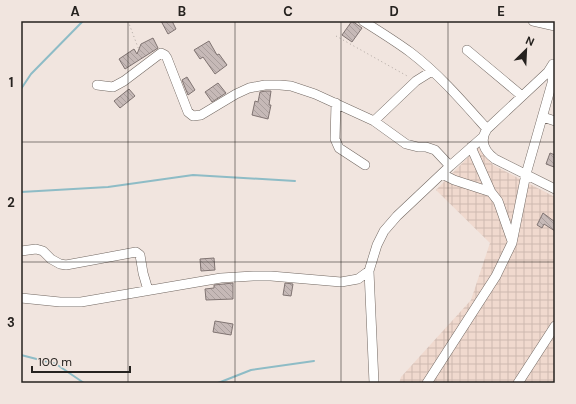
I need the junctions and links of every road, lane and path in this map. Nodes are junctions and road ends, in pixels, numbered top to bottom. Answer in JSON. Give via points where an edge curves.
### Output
{"nodes":[{"id":1,"x":128,"y":21,"type":"edge"},
{"id":2,"x":363,"y":21,"type":"edge"},
{"id":3,"x":533,"y":21,"type":"edge"},
{"id":4,"x":555,"y":26,"type":"edge"},
{"id":5,"x":336,"y":36,"type":"dead end"},
{"id":6,"x":467,"y":50,"type":"dead end"},
{"id":7,"x":148,"y":63,"type":"junction"},
{"id":8,"x":554,"y":63,"type":"edge"},
{"id":9,"x":432,"y":71,"type":"junction"},
{"id":10,"x":416,"y":81,"type":"junction"},
{"id":11,"x":97,"y":85,"type":"dead end"},
{"id":12,"x":522,"y":96,"type":"junction"},
{"id":13,"x":336,"y":103,"type":"junction"},
{"id":14,"x":543,"y":117,"type":"junction"},
{"id":15,"x":374,"y":121,"type":"junction"},
{"id":16,"x":555,"y":121,"type":"edge"},
{"id":17,"x":485,"y":133,"type":"junction"},
{"id":18,"x":471,"y":147,"type":"junction"},
{"id":19,"x":364,"y":165,"type":"dead end"},
{"id":20,"x":450,"y":166,"type":"junction"},
{"id":21,"x":442,"y":174,"type":"junction"},
{"id":22,"x":526,"y":174,"type":"junction"},
{"id":23,"x":555,"y":189,"type":"edge"},
{"id":24,"x":491,"y":192,"type":"junction"},
{"id":25,"x":512,"y":243,"type":"junction"},
{"id":26,"x":21,"y":251,"type":"edge"},
{"id":27,"x":369,"y":271,"type":"junction"},
{"id":28,"x":148,"y":290,"type":"junction"},
{"id":29,"x":21,"y":298,"type":"edge"},
{"id":30,"x":555,"y":326,"type":"edge"},
{"id":31,"x":374,"y":383,"type":"edge"},
{"id":32,"x":428,"y":383,"type":"edge"},
{"id":33,"x":518,"y":383,"type":"edge"}],
"edges":[{"from":1,"to":7,"type":"path","via":[[139,50]]},
{"from":2,"to":9,"type":"street","via":[[410,52]]},
{"from":3,"to":4,"type":"street"},
{"from":5,"to":10,"type":"path"},
{"from":6,"to":12,"type":"street"},
{"from":7,"to":11,"type":"street","via":[[113,88]]},
{"from":7,"to":13,"type":"street","via":[[161,53],[165,55],[188,112],[193,116],[201,115],[249,88],[265,85],[291,86]]},
{"from":8,"to":12,"type":"street"},
{"from":8,"to":14,"type":"street","via":[[552,83]]},
{"from":9,"to":10,"type":"street"},
{"from":9,"to":17,"type":"street","via":[[446,84]]},
{"from":10,"to":15,"type":"street"},
{"from":12,"to":17,"type":"street"},
{"from":13,"to":15,"type":"street"},
{"from":13,"to":19,"type":"street","via":[[335,139],[339,148]]},
{"from":14,"to":16,"type":"street"},
{"from":14,"to":22,"type":"street"},
{"from":15,"to":20,"type":"street","via":[[406,144],[435,150]]},
{"from":17,"to":18,"type":"street"},
{"from":17,"to":22,"type":"street","via":[[485,149],[488,154]]},
{"from":18,"to":20,"type":"street"},
{"from":18,"to":24,"type":"street"},
{"from":20,"to":21,"type":"street"},
{"from":21,"to":24,"type":"street"},
{"from":21,"to":27,"type":"street","via":[[384,231]]},
{"from":22,"to":23,"type":"street"},
{"from":22,"to":25,"type":"street"},
{"from":24,"to":25,"type":"street","via":[[498,201]]},
{"from":25,"to":32,"type":"street","via":[[496,276]]},
{"from":26,"to":28,"type":"street","via":[[43,251],[51,259],[66,265],[136,252],[140,255]]},
{"from":27,"to":28,"type":"street","via":[[358,279],[341,282],[253,276],[221,278]]},
{"from":27,"to":31,"type":"street"},
{"from":28,"to":29,"type":"street","via":[[81,302]]},
{"from":30,"to":33,"type":"street"}]}
